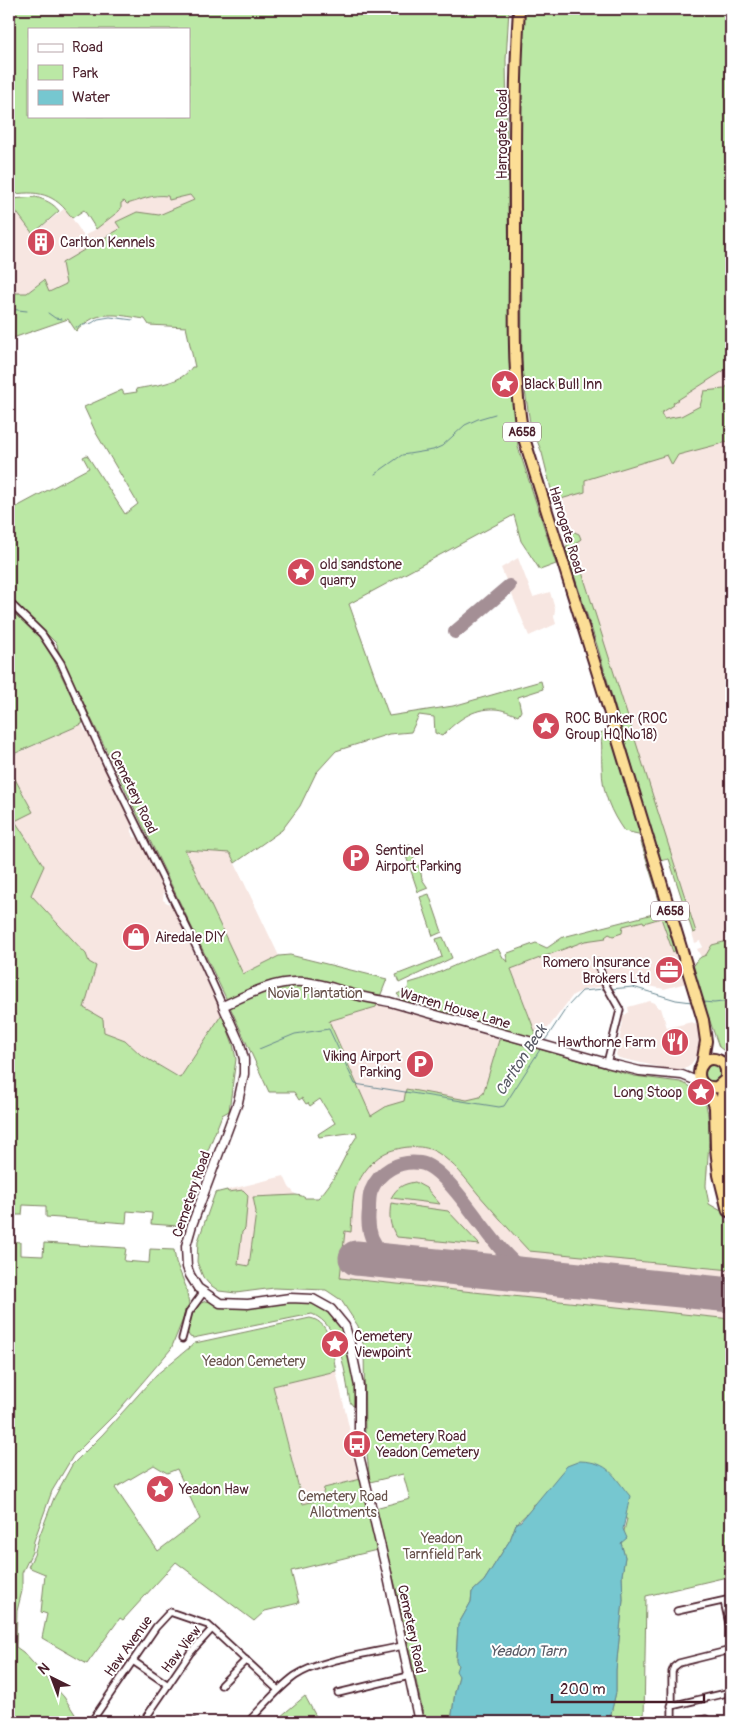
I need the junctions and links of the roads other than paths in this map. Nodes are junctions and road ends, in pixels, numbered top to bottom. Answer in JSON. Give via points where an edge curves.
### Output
{"nodes":[{"id":1,"x":519,"y":9,"type":"edge"},
{"id":2,"x":9,"y":419,"type":"edge"},
{"id":3,"x":9,"y":426,"type":"edge"},
{"id":4,"x":9,"y":602,"type":"edge"},
{"id":5,"x":598,"y":963,"type":"dead end"},
{"id":6,"x":223,"y":1006,"type":"junction"},
{"id":7,"x":706,"y":1041,"type":"junction"},
{"id":8,"x":719,"y":1061,"type":"junction"},
{"id":9,"x":607,"y":1063,"type":"junction"},
{"id":10,"x":731,"y":1063,"type":"edge"},
{"id":11,"x":701,"y":1066,"type":"junction"},
{"id":12,"x":682,"y":1075,"type":"junction"},
{"id":13,"x":727,"y":1077,"type":"edge"},
{"id":14,"x":703,"y":1084,"type":"junction"},
{"id":15,"x":720,"y":1148,"type":"junction"},
{"id":16,"x":731,"y":1194,"type":"edge"},
{"id":17,"x":728,"y":1211,"type":"dead end"},
{"id":18,"x":204,"y":1293,"type":"junction"},
{"id":19,"x":182,"y":1339,"type":"dead end"},
{"id":20,"x":731,"y":1600,"type":"edge"},
{"id":21,"x":724,"y":1601,"type":"junction"},
{"id":22,"x":677,"y":1611,"type":"dead end"},
{"id":23,"x":730,"y":1628,"type":"dead end"},
{"id":24,"x":212,"y":1629,"type":"junction"},
{"id":25,"x":402,"y":1646,"type":"junction"},
{"id":26,"x":731,"y":1650,"type":"edge"},
{"id":27,"x":246,"y":1660,"type":"junction"},
{"id":28,"x":133,"y":1661,"type":"junction"},
{"id":29,"x":409,"y":1676,"type":"junction"},
{"id":30,"x":168,"y":1685,"type":"junction"},
{"id":31,"x":221,"y":1686,"type":"dead end"},
{"id":32,"x":278,"y":1690,"type":"junction"},
{"id":33,"x":731,"y":1692,"type":"edge"},
{"id":34,"x":338,"y":1693,"type":"dead end"},
{"id":35,"x":671,"y":1706,"type":"junction"},
{"id":36,"x":145,"y":1719,"type":"dead end"},
{"id":37,"x":706,"y":1719,"type":"dead end"},
{"id":38,"x":91,"y":1722,"type":"edge"},
{"id":39,"x":248,"y":1722,"type":"edge"},
{"id":40,"x":419,"y":1722,"type":"edge"},
{"id":41,"x":672,"y":1722,"type":"edge"},
{"id":42,"x":692,"y":1722,"type":"edge"}],
"edges":[{"from":1,"to":7,"type":"highway","name":"Harrogate Road","number":"A658","via":[[515,353],[518,407],[522,429],[694,991]]},
{"from":2,"to":3,"type":"street"},
{"from":4,"to":6,"type":"street","name":"Cemetery Road","via":[[42,634],[61,663]]},
{"from":5,"to":9,"type":"street","via":[[604,982],[620,1010]]},
{"from":6,"to":9,"type":"street","name":"Warren House Lane","via":[[266,987],[312,982]]},
{"from":6,"to":18,"type":"street","name":"Cemetery Road","via":[[240,1044],[244,1074],[241,1091],[186,1246],[190,1275]]},
{"from":7,"to":8,"type":"highway","name":"Harrogate Road","number":"A658"},
{"from":7,"to":11,"type":"highway","name":"Harrogate Road","number":"A658"},
{"from":8,"to":10,"type":"street"},
{"from":8,"to":11,"type":"highway","via":[[710,1060]]},
{"from":8,"to":13,"type":"highway"},
{"from":9,"to":12,"type":"street","name":"Warren House Lane","via":[[640,1071]]},
{"from":11,"to":12,"type":"street"},
{"from":11,"to":14,"type":"highway","via":[[698,1073]]},
{"from":12,"to":14,"type":"street","name":"Warren House Lane"},
{"from":13,"to":14,"type":"highway","via":[[717,1087]]},
{"from":13,"to":15,"type":"highway","via":[[722,1097]]},
{"from":14,"to":15,"type":"highway","via":[[715,1107]]},
{"from":15,"to":16,"type":"highway"},
{"from":15,"to":17,"type":"highway","via":[[721,1184]]},
{"from":18,"to":19,"type":"street","via":[[189,1312]]},
{"from":18,"to":25,"type":"street","name":"Cemetery Road","via":[[220,1303],[232,1304],[313,1299],[331,1309],[344,1326],[359,1386],[359,1455]]},
{"from":20,"to":21,"type":"street"},
{"from":21,"to":22,"type":"street"},
{"from":21,"to":23,"type":"street"},
{"from":24,"to":27,"type":"street","name":"Haw Avenue"},
{"from":24,"to":28,"type":"street","name":"Haw Avenue","via":[[170,1612]]},
{"from":24,"to":30,"type":"street","name":"Haw View"},
{"from":25,"to":29,"type":"street","name":"Cemetery Road"},
{"from":25,"to":32,"type":"street","via":[[314,1666]]},
{"from":26,"to":35,"type":"street","via":[[676,1665],[672,1672]]},
{"from":27,"to":31,"type":"street"},
{"from":27,"to":32,"type":"street","name":"Haw Avenue"},
{"from":28,"to":30,"type":"street","name":"Haw View"},
{"from":28,"to":38,"type":"street","name":"Haw Avenue"},
{"from":29,"to":34,"type":"street"},
{"from":29,"to":40,"type":"street","name":"Cemetery Road"},
{"from":30,"to":36,"type":"street","name":"Haw View"},
{"from":32,"to":39,"type":"street"},
{"from":33,"to":35,"type":"street"},
{"from":35,"to":41,"type":"street"},
{"from":37,"to":42,"type":"street"}]}
